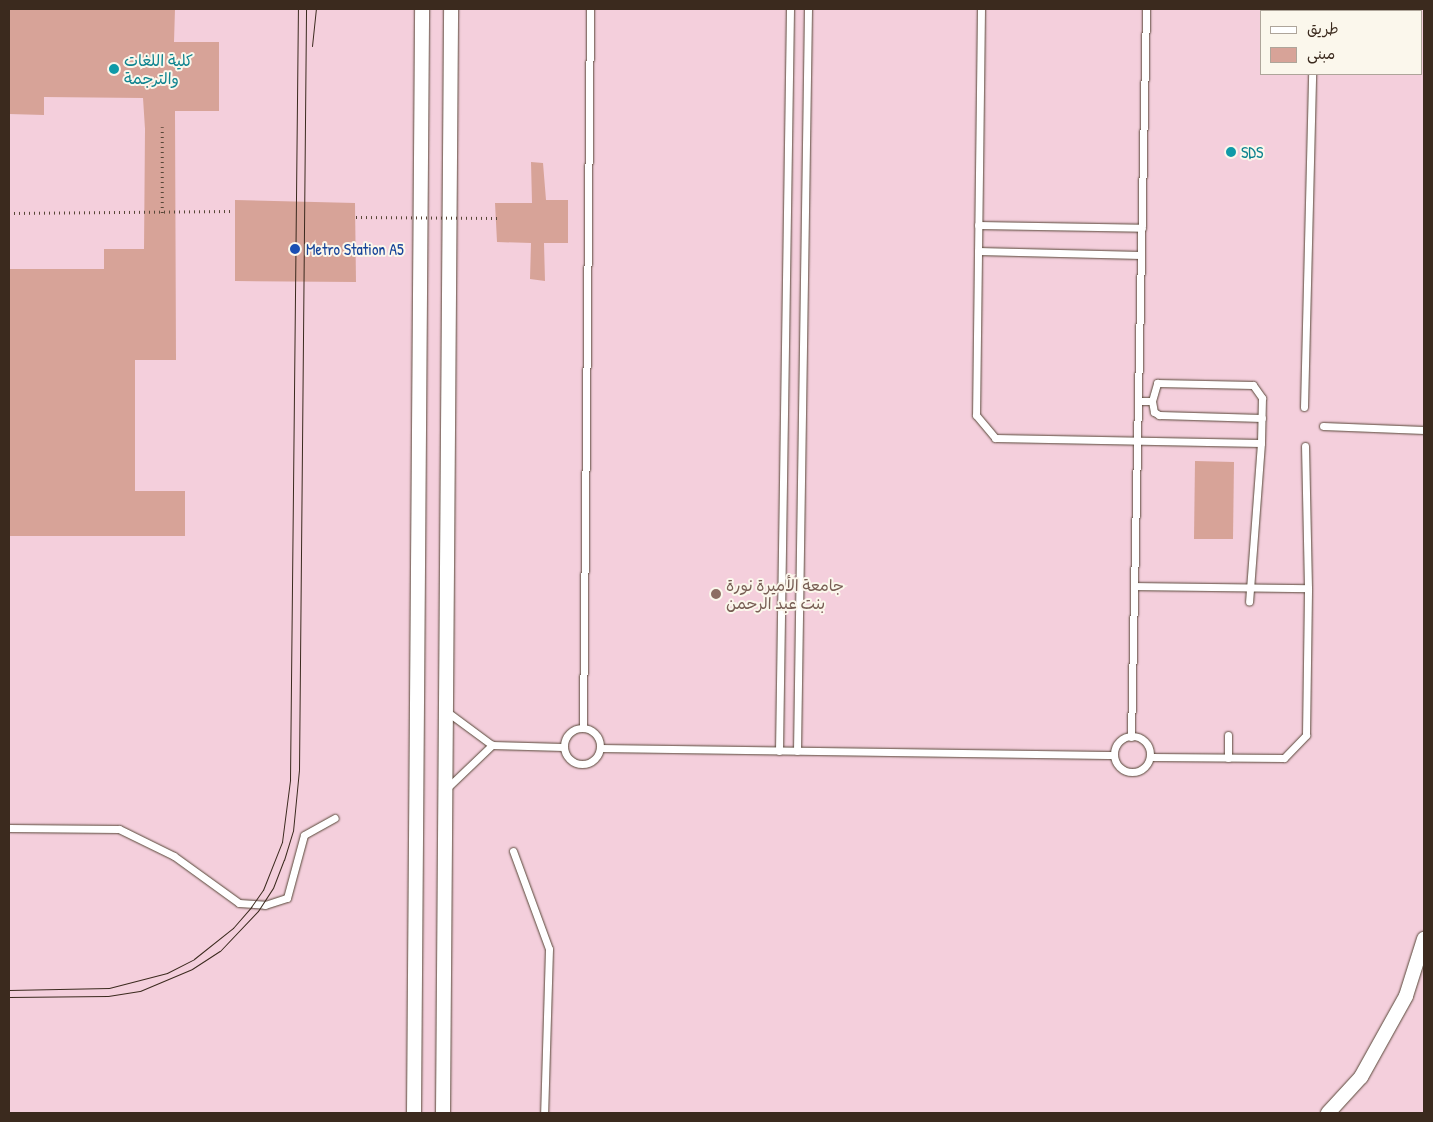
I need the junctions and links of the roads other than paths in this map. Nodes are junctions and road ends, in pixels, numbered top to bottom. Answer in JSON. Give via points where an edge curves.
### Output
{"nodes":[{"id":1,"x":422,"y":9,"type":"edge"},
{"id":2,"x":451,"y":9,"type":"edge"},
{"id":3,"x":590,"y":9,"type":"edge"},
{"id":4,"x":790,"y":9,"type":"edge"},
{"id":5,"x":808,"y":9,"type":"edge"},
{"id":6,"x":981,"y":9,"type":"edge"},
{"id":7,"x":1146,"y":9,"type":"edge"},
{"id":8,"x":1312,"y":75,"type":"edge"},
{"id":9,"x":978,"y":226,"type":"junction"},
{"id":10,"x":1142,"y":228,"type":"junction"},
{"id":11,"x":978,"y":251,"type":"junction"},
{"id":12,"x":1141,"y":255,"type":"junction"},
{"id":13,"x":1138,"y":401,"type":"junction"},
{"id":14,"x":1152,"y":401,"type":"junction"},
{"id":15,"x":1304,"y":407,"type":"dead end"},
{"id":16,"x":1262,"y":418,"type":"junction"},
{"id":17,"x":1323,"y":426,"type":"dead end"},
{"id":18,"x":1424,"y":430,"type":"edge"},
{"id":19,"x":1137,"y":441,"type":"junction"},
{"id":20,"x":1261,"y":443,"type":"junction"},
{"id":21,"x":1305,"y":446,"type":"dead end"},
{"id":22,"x":1134,"y":586,"type":"junction"},
{"id":23,"x":1250,"y":586,"type":"junction"},
{"id":24,"x":1308,"y":588,"type":"junction"},
{"id":25,"x":1250,"y":602,"type":"dead end"},
{"id":26,"x":446,"y":711,"type":"junction"},
{"id":27,"x":583,"y":728,"type":"junction"},
{"id":28,"x":1228,"y":735,"type":"dead end"},
{"id":29,"x":1131,"y":736,"type":"junction"},
{"id":30,"x":492,"y":745,"type":"junction"},
{"id":31,"x":563,"y":746,"type":"junction"},
{"id":32,"x":600,"y":748,"type":"junction"},
{"id":33,"x":778,"y":751,"type":"junction"},
{"id":34,"x":797,"y":751,"type":"junction"},
{"id":35,"x":1112,"y":755,"type":"junction"},
{"id":36,"x":1151,"y":757,"type":"junction"},
{"id":37,"x":1228,"y":758,"type":"junction"},
{"id":38,"x":445,"y":790,"type":"junction"},
{"id":39,"x":335,"y":818,"type":"dead end"},
{"id":40,"x":9,"y":828,"type":"edge"},
{"id":41,"x":513,"y":851,"type":"dead end"},
{"id":42,"x":1424,"y":939,"type":"edge"},
{"id":43,"x":414,"y":1113,"type":"edge"},
{"id":44,"x":443,"y":1113,"type":"edge"},
{"id":45,"x":544,"y":1113,"type":"edge"},
{"id":46,"x":1328,"y":1113,"type":"edge"}],
"edges":[{"from":1,"to":43,"type":"street"},
{"from":2,"to":26,"type":"street"},
{"from":3,"to":27,"type":"lane"},
{"from":4,"to":33,"type":"lane"},
{"from":5,"to":34,"type":"lane"},
{"from":6,"to":9,"type":"lane"},
{"from":7,"to":10,"type":"lane"},
{"from":8,"to":15,"type":"lane"},
{"from":9,"to":10,"type":"lane"},
{"from":9,"to":11,"type":"lane"},
{"from":10,"to":12,"type":"lane"},
{"from":11,"to":12,"type":"lane"},
{"from":11,"to":19,"type":"lane","via":[[976,415],[995,438]]},
{"from":12,"to":13,"type":"lane"},
{"from":13,"to":14,"type":"lane"},
{"from":13,"to":19,"type":"lane"},
{"from":14,"to":16,"type":"lane","via":[[1154,412],[1159,415]]},
{"from":14,"to":16,"type":"lane","via":[[1157,383],[1243,383],[1259,391]]},
{"from":16,"to":20,"type":"lane"},
{"from":17,"to":18,"type":"lane"},
{"from":19,"to":20,"type":"lane"},
{"from":19,"to":22,"type":"lane"},
{"from":20,"to":23,"type":"lane"},
{"from":21,"to":24,"type":"lane"},
{"from":22,"to":23,"type":"lane"},
{"from":22,"to":29,"type":"lane"},
{"from":23,"to":24,"type":"lane"},
{"from":23,"to":25,"type":"lane"},
{"from":24,"to":37,"type":"lane","via":[[1306,735],[1284,758]]},
{"from":26,"to":30,"type":"lane"},
{"from":26,"to":38,"type":"street"},
{"from":27,"to":31,"type":"lane","via":[[567,735]]},
{"from":27,"to":32,"type":"lane","via":[[597,737]]},
{"from":28,"to":37,"type":"lane"},
{"from":29,"to":35,"type":"lane","via":[[1118,744]]},
{"from":29,"to":36,"type":"lane","via":[[1145,741]]},
{"from":30,"to":31,"type":"lane"},
{"from":30,"to":38,"type":"lane"},
{"from":31,"to":32,"type":"lane","via":[[568,758],[578,764],[594,759]]},
{"from":32,"to":33,"type":"lane"},
{"from":33,"to":34,"type":"lane"},
{"from":34,"to":35,"type":"lane"},
{"from":35,"to":36,"type":"lane","via":[[1123,770],[1135,772],[1146,768]]},
{"from":36,"to":37,"type":"lane"},
{"from":38,"to":44,"type":"street"},
{"from":39,"to":40,"type":"lane","via":[[304,835],[287,898],[265,905],[239,903],[174,856],[119,829]]},
{"from":41,"to":45,"type":"lane","via":[[549,950]]},
{"from":42,"to":46,"type":"street","via":[[1406,996],[1361,1077]]}]}
